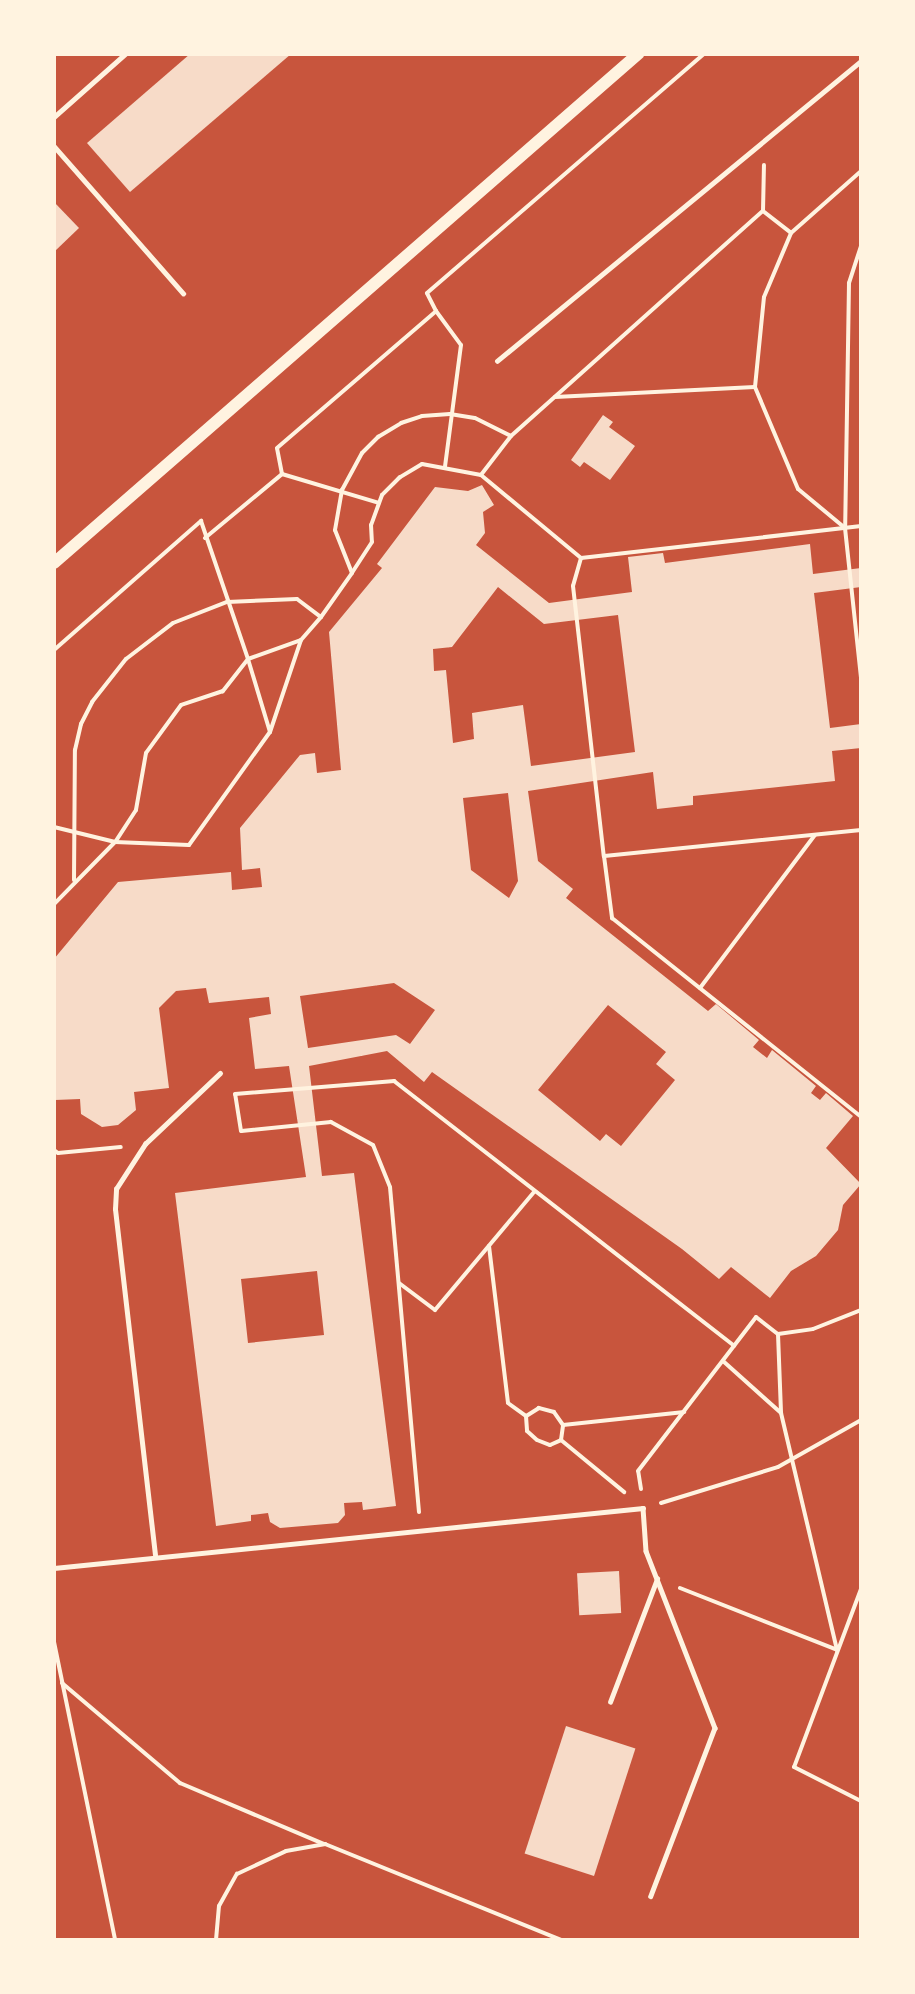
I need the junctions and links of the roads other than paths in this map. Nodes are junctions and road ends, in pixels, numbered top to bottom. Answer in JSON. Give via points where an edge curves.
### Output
{"nodes":[{"id":1,"x":125,"y":54,"type":"edge"},
{"id":2,"x":638,"y":54,"type":"edge"},
{"id":3,"x":861,"y":61,"type":"edge"},
{"id":4,"x":54,"y":117,"type":"edge"},
{"id":5,"x":54,"y":146,"type":"edge"},
{"id":6,"x":183,"y":293,"type":"dead end"},
{"id":7,"x":496,"y":361,"type":"dead end"},
{"id":8,"x":54,"y":563,"type":"edge"},
{"id":9,"x":220,"y":1073,"type":"dead end"},
{"id":10,"x":155,"y":1555,"type":"junction"},
{"id":11,"x":54,"y":1568,"type":"edge"},
{"id":12,"x":657,"y":1579,"type":"junction"},
{"id":13,"x":610,"y":1702,"type":"dead end"},
{"id":14,"x":651,"y":1896,"type":"dead end"}],
"edges":[{"from":1,"to":4,"type":"lane"},
{"from":2,"to":8,"type":"main road"},
{"from":3,"to":7,"type":"lane"},
{"from":5,"to":6,"type":"lane"},
{"from":9,"to":10,"type":"lane","via":[[146,1144],[116,1189],[115,1209]]},
{"from":10,"to":11,"type":"lane"},
{"from":10,"to":12,"type":"lane","via":[[643,1508],[646,1551]]},
{"from":12,"to":13,"type":"lane"},
{"from":12,"to":14,"type":"lane","via":[[715,1728]]}]}
